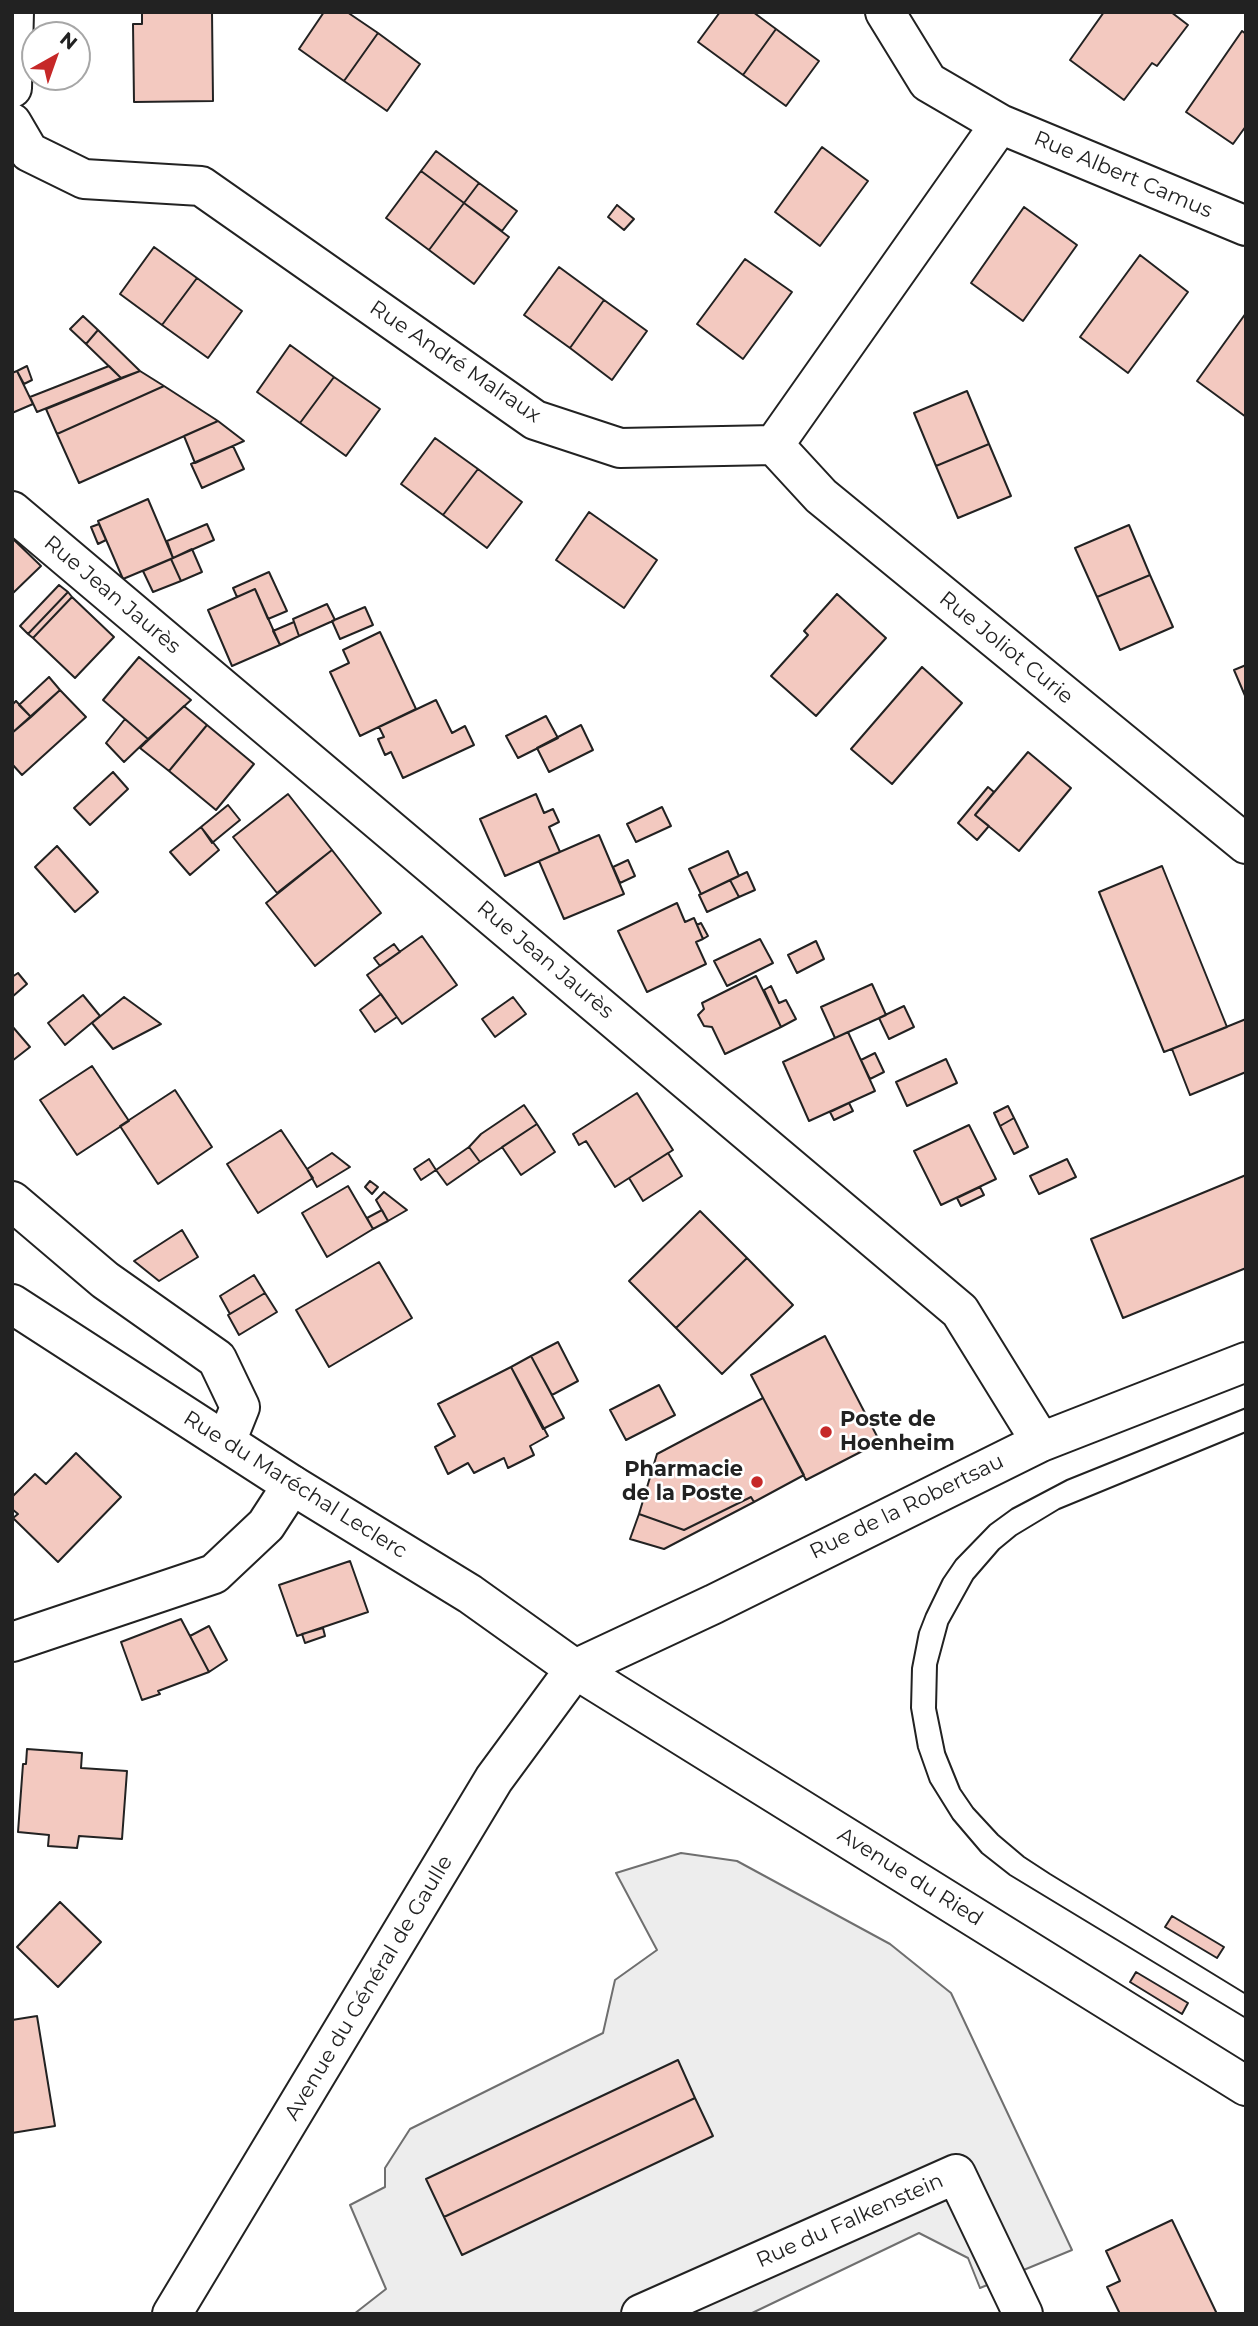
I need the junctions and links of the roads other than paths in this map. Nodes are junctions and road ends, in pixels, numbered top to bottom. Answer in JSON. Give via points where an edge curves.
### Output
{"nodes":[{"id":1,"x":14,"y":12,"type":"edge"},
{"id":2,"x":885,"y":12,"type":"edge"},
{"id":3,"x":12,"y":88,"type":"edge"},
{"id":4,"x":12,"y":123,"type":"edge"},
{"id":5,"x":1000,"y":124,"type":"junction"},
{"id":6,"x":1246,"y":226,"type":"edge"},
{"id":7,"x":774,"y":445,"type":"junction"},
{"id":8,"x":12,"y":510,"type":"edge"},
{"id":9,"x":1246,"y":844,"type":"edge"},
{"id":10,"x":12,"y":1201,"type":"edge"},
{"id":11,"x":12,"y":1304,"type":"edge"},
{"id":12,"x":1246,"y":1362,"type":"edge"},
{"id":13,"x":226,"y":1442,"type":"junction"},
{"id":14,"x":1041,"y":1442,"type":"junction"},
{"id":15,"x":292,"y":1485,"type":"junction"},
{"id":16,"x":12,"y":1642,"type":"edge"},
{"id":17,"x":575,"y":1669,"type":"junction"},
{"id":18,"x":1246,"y":2086,"type":"edge"},
{"id":19,"x":172,"y":2314,"type":"edge"},
{"id":20,"x":641,"y":2314,"type":"edge"},
{"id":21,"x":1023,"y":2314,"type":"edge"}],
"edges":[{"from":1,"to":3,"type":"street"},
{"from":2,"to":5,"type":"street","via":[[928,82]]},
{"from":4,"to":7,"type":"street","name":"Rue André Malraux","via":[[29,152],[84,178],[201,186],[535,419],[620,448]]},
{"from":5,"to":6,"type":"street","name":"Rue Albert Camus"},
{"from":5,"to":7,"type":"street"},
{"from":7,"to":9,"type":"street","name":"Rue Joliot Curie","via":[[821,496]]},
{"from":8,"to":14,"type":"street","name":"Rue Jean Jaurès","via":[[960,1311]]},
{"from":10,"to":13,"type":"street","via":[[106,1280],[217,1359],[240,1407]]},
{"from":11,"to":13,"type":"street","name":"Rue du Maréchal Leclerc"},
{"from":12,"to":14,"type":"street","name":"Rue de la Robertsau"},
{"from":13,"to":15,"type":"street","name":"Rue du Maréchal Leclerc"},
{"from":14,"to":17,"type":"street","name":"Rue de la Robertsau"},
{"from":15,"to":16,"type":"street","via":[[266,1525],[214,1574]]},
{"from":15,"to":17,"type":"street","name":"Rue du Maréchal Leclerc","via":[[470,1594]]},
{"from":17,"to":18,"type":"street","name":"Avenue du Ried"},
{"from":17,"to":19,"type":"street","name":"Avenue du Général de Gaulle","via":[[494,1779]]},
{"from":20,"to":21,"type":"street","name":"Rue du Falkenstein","via":[[957,2174]]}]}
